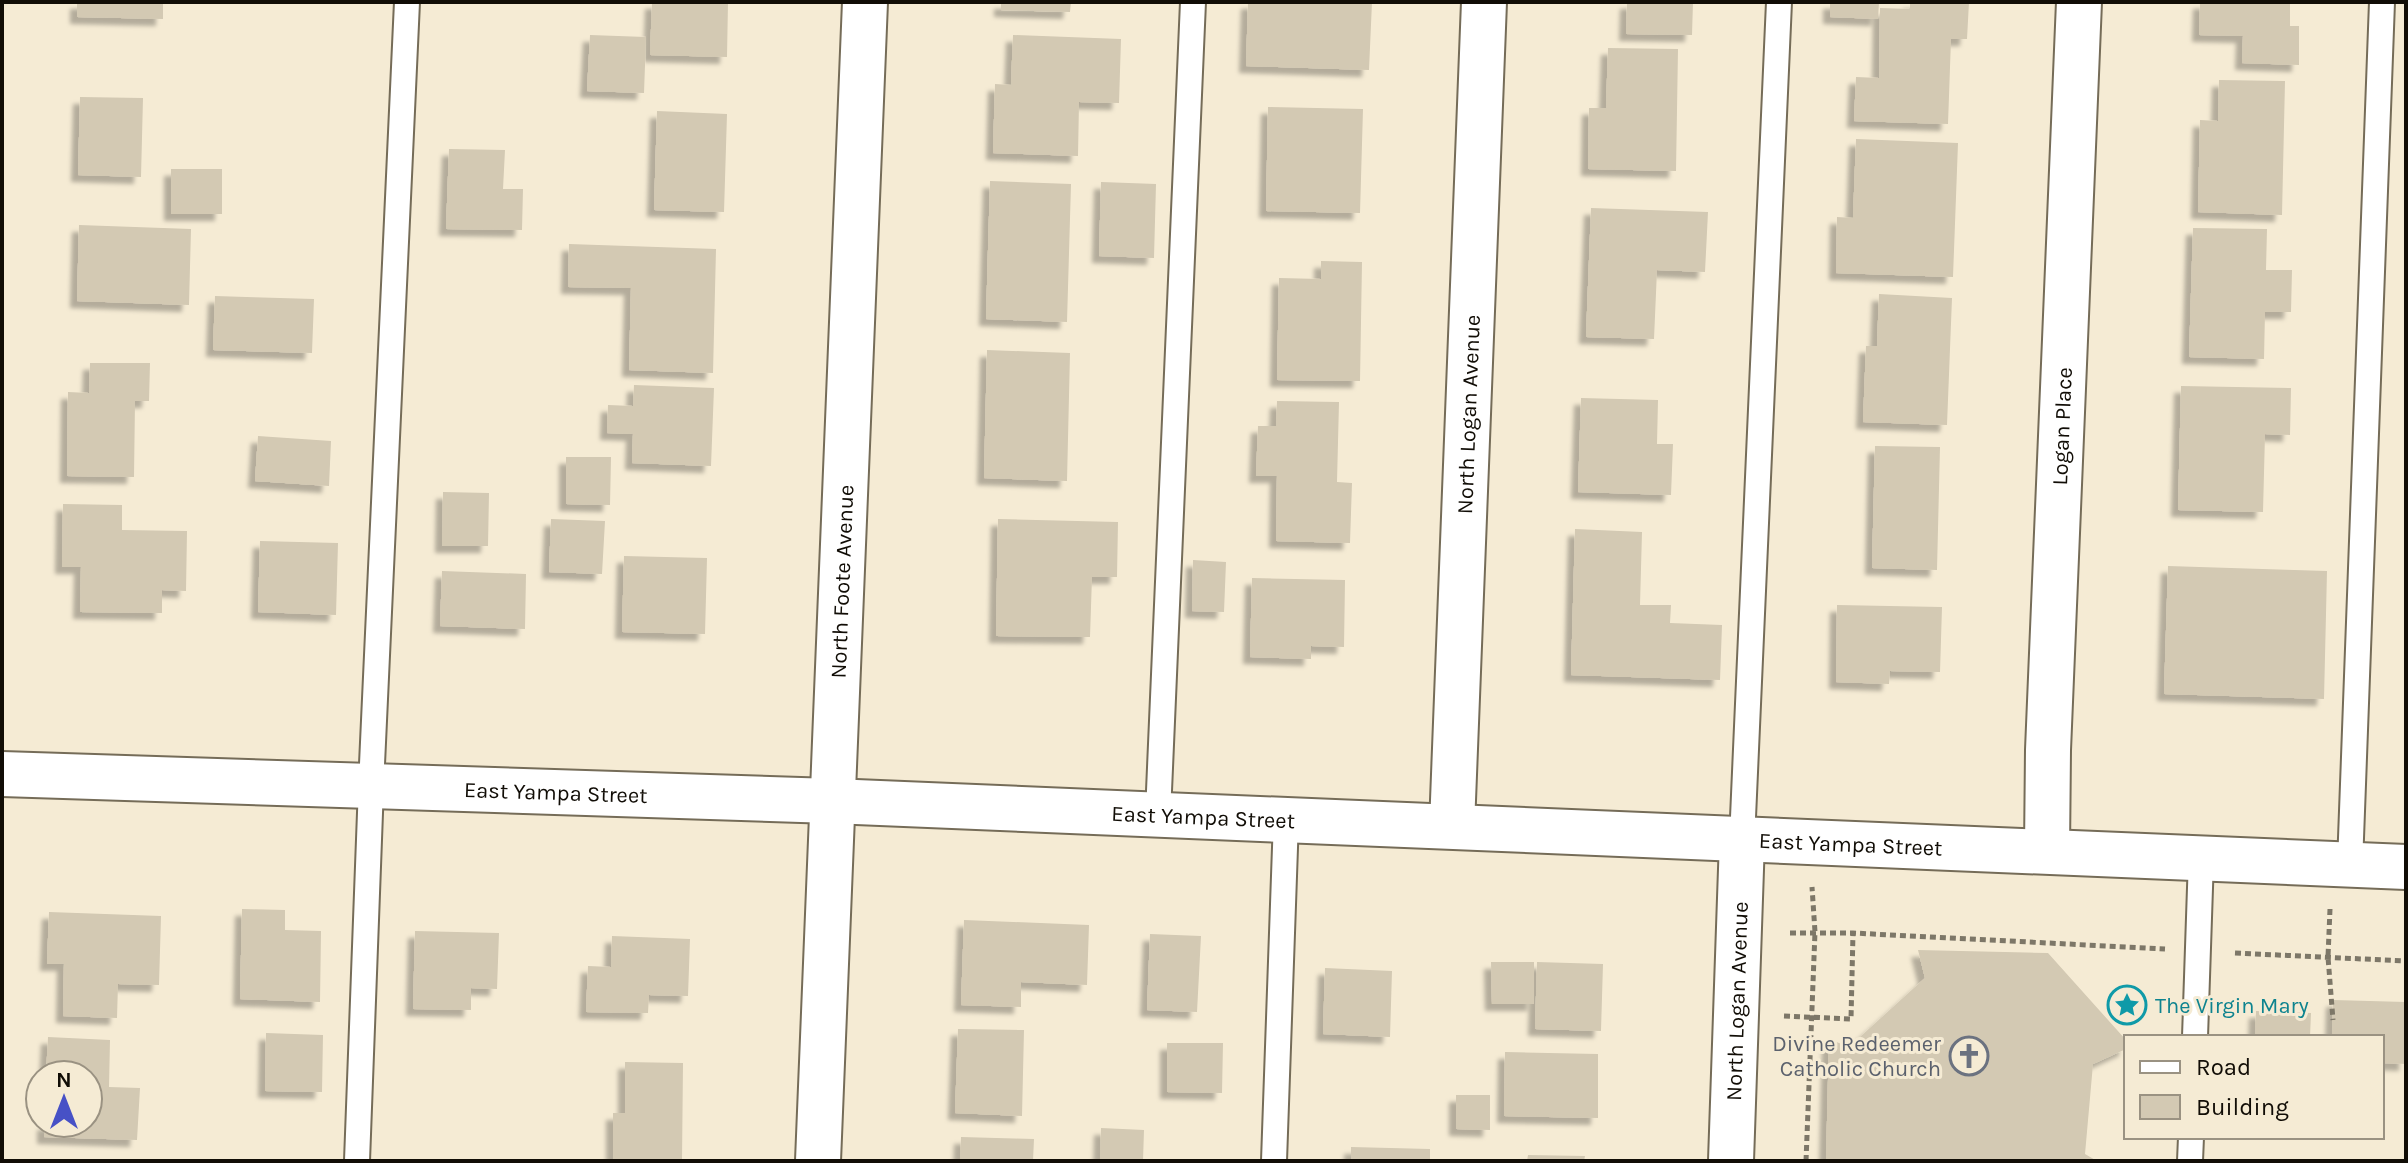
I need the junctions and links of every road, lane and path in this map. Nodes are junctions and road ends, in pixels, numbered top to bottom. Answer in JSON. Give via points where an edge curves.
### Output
{"nodes":[{"id":1,"x":407,"y":2,"type":"edge"},
{"id":2,"x":865,"y":2,"type":"edge"},
{"id":3,"x":1193,"y":2,"type":"edge"},
{"id":4,"x":1484,"y":2,"type":"edge"},
{"id":5,"x":1779,"y":2,"type":"edge"},
{"id":6,"x":2079,"y":2,"type":"edge"},
{"id":7,"x":2382,"y":2,"type":"edge"},
{"id":8,"x":2,"y":774,"type":"edge"},
{"id":9,"x":371,"y":786,"type":"junction"},
{"id":10,"x":832,"y":801,"type":"junction"},
{"id":11,"x":1158,"y":814,"type":"junction"},
{"id":12,"x":1286,"y":819,"type":"junction"},
{"id":13,"x":1452,"y":826,"type":"junction"},
{"id":14,"x":1742,"y":840,"type":"junction"},
{"id":15,"x":2047,"y":850,"type":"junction"},
{"id":16,"x":2201,"y":858,"type":"junction"},
{"id":17,"x":2341,"y":864,"type":"junction"},
{"id":18,"x":2406,"y":867,"type":"edge"},
{"id":19,"x":1812,"y":887,"type":"dead end"},
{"id":20,"x":1815,"y":932,"type":"junction"},
{"id":21,"x":1790,"y":933,"type":"dead end"},
{"id":22,"x":1853,"y":933,"type":"junction"},
{"id":23,"x":2198,"y":951,"type":"junction"},
{"id":24,"x":2328,"y":957,"type":"junction"},
{"id":25,"x":2406,"y":961,"type":"edge"},
{"id":26,"x":1784,"y":1016,"type":"dead end"},
{"id":27,"x":1811,"y":1016,"type":"junction"},
{"id":28,"x":2333,"y":1020,"type":"dead end"},
{"id":29,"x":2195,"y":1035,"type":"edge"},
{"id":30,"x":2191,"y":1139,"type":"edge"},
{"id":31,"x":357,"y":1161,"type":"edge"},
{"id":32,"x":818,"y":1161,"type":"edge"},
{"id":33,"x":1274,"y":1161,"type":"edge"},
{"id":34,"x":1731,"y":1161,"type":"edge"},
{"id":35,"x":1806,"y":1161,"type":"edge"},
{"id":36,"x":2190,"y":1161,"type":"edge"}],
"edges":[{"from":1,"to":9,"type":"lane"},
{"from":2,"to":10,"type":"street","name":"North Foote Avenue"},
{"from":3,"to":11,"type":"lane"},
{"from":4,"to":13,"type":"street","name":"North Logan Avenue"},
{"from":5,"to":14,"type":"lane"},
{"from":6,"to":15,"type":"street","name":"Logan Place"},
{"from":7,"to":17,"type":"lane"},
{"from":8,"to":9,"type":"street","name":"East Yampa Street"},
{"from":9,"to":10,"type":"street","name":"East Yampa Street"},
{"from":9,"to":31,"type":"lane"},
{"from":10,"to":11,"type":"street","name":"East Yampa Street"},
{"from":10,"to":32,"type":"street","name":"North Foote Avenue"},
{"from":11,"to":12,"type":"street","name":"East Yampa Street"},
{"from":12,"to":13,"type":"street","name":"East Yampa Street"},
{"from":12,"to":33,"type":"lane"},
{"from":13,"to":14,"type":"street","name":"East Yampa Street"},
{"from":14,"to":15,"type":"street","name":"East Yampa Street"},
{"from":14,"to":34,"type":"street","name":"North Logan Avenue"},
{"from":15,"to":16,"type":"street","name":"East Yampa Street"},
{"from":16,"to":17,"type":"street","name":"East Yampa Street"},
{"from":16,"to":23,"type":"lane"},
{"from":17,"to":18,"type":"street","name":"East Yampa Street"},
{"from":17,"to":24,"type":"path"},
{"from":19,"to":20,"type":"path"},
{"from":20,"to":21,"type":"path"},
{"from":20,"to":22,"type":"path"},
{"from":20,"to":27,"type":"path"},
{"from":22,"to":23,"type":"path"},
{"from":22,"to":27,"type":"path","via":[[1851,1019]]},
{"from":23,"to":24,"type":"path"},
{"from":23,"to":29,"type":"lane"},
{"from":24,"to":25,"type":"path"},
{"from":24,"to":28,"type":"path"},
{"from":26,"to":27,"type":"path"},
{"from":27,"to":35,"type":"path"},
{"from":30,"to":36,"type":"lane"}]}
